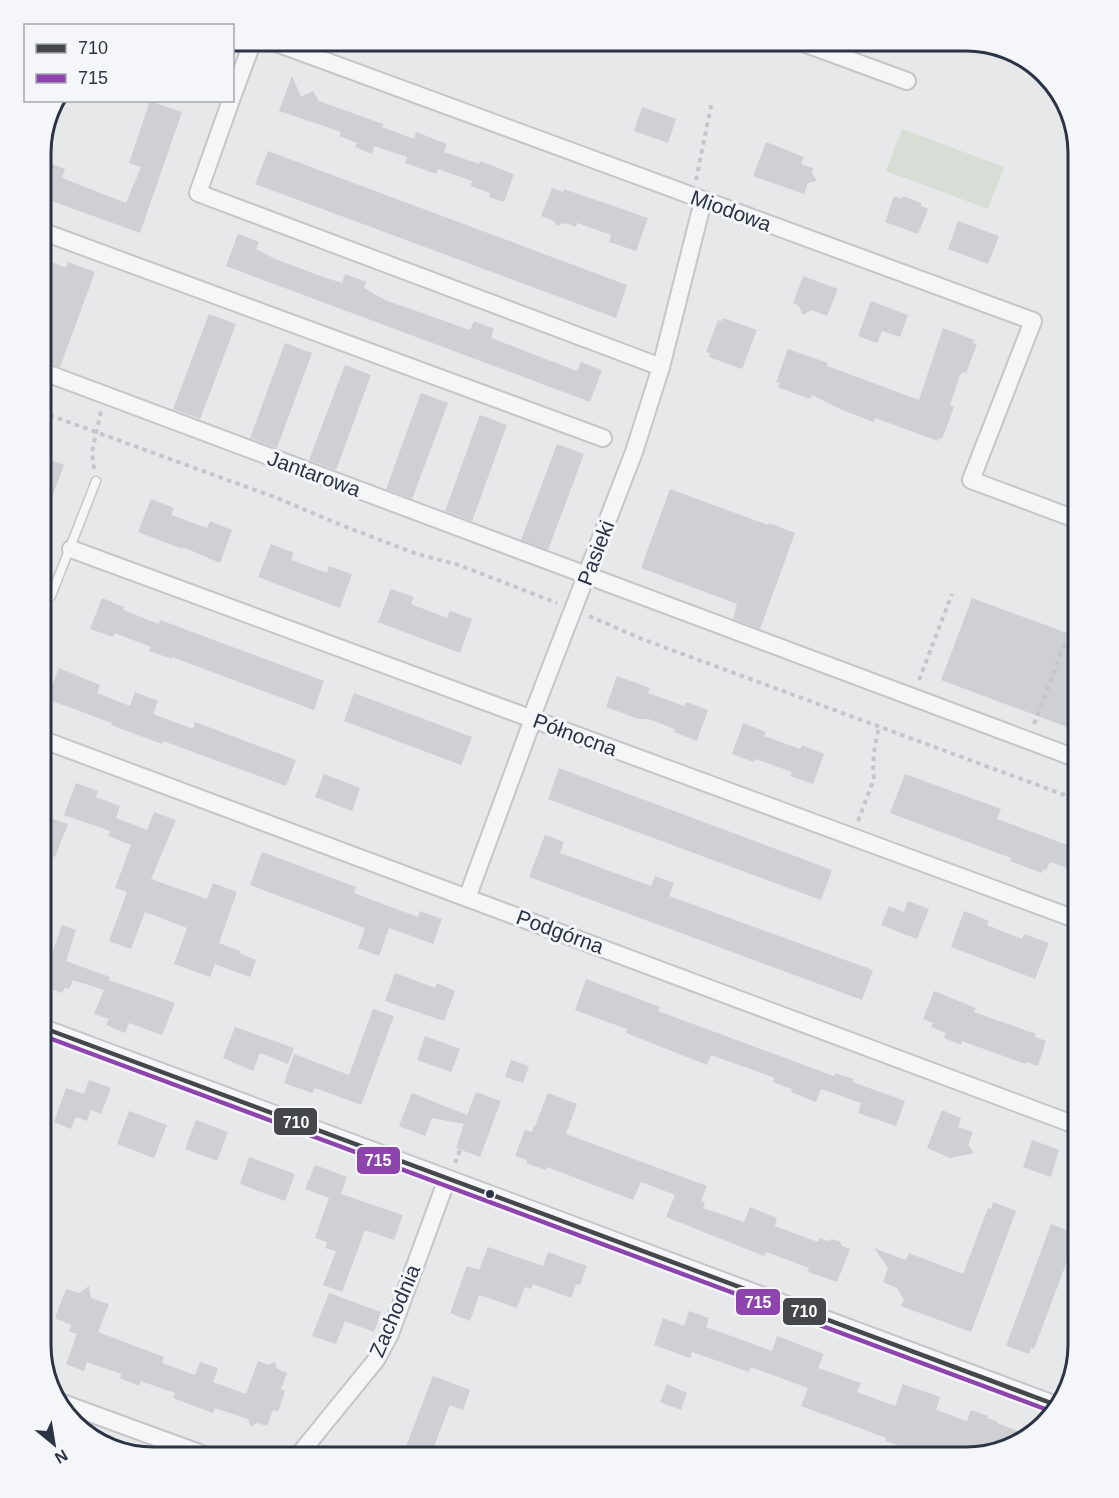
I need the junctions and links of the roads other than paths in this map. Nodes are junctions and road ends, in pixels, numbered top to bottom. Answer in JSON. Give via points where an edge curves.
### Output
{"nodes":[{"id":1,"x":249,"y":51,"type":"edge"},
{"id":2,"x":301,"y":51,"type":"edge"},
{"id":3,"x":825,"y":51,"type":"edge"},
{"id":4,"x":907,"y":81,"type":"dead end"},
{"id":5,"x":234,"y":93,"type":"edge"},
{"id":6,"x":231,"y":102,"type":"edge"},
{"id":7,"x":703,"y":201,"type":"junction"},
{"id":8,"x":51,"y":235,"type":"edge"},
{"id":9,"x":662,"y":367,"type":"junction"},
{"id":10,"x":51,"y":375,"type":"edge"},
{"id":11,"x":603,"y":438,"type":"dead end"},
{"id":12,"x":96,"y":481,"type":"road end"},
{"id":13,"x":1068,"y":516,"type":"edge"},
{"id":14,"x":71,"y":549,"type":"junction"},
{"id":15,"x":587,"y":575,"type":"junction"},
{"id":16,"x":51,"y":596,"type":"dead end"},
{"id":17,"x":533,"y":719,"type":"junction"},
{"id":18,"x":51,"y":743,"type":"edge"},
{"id":19,"x":1068,"y":755,"type":"edge"},
{"id":20,"x":467,"y":898,"type":"junction"},
{"id":21,"x":1068,"y":916,"type":"edge"},
{"id":22,"x":51,"y":1031,"type":"edge"},
{"id":23,"x":1068,"y":1122,"type":"edge"},
{"id":24,"x":447,"y":1179,"type":"junction"},
{"id":25,"x":1050,"y":1402,"type":"edge"},
{"id":26,"x":72,"y":1406,"type":"edge"},
{"id":27,"x":180,"y":1447,"type":"edge"},
{"id":28,"x":306,"y":1447,"type":"edge"}],
"edges":[{"from":1,"to":5,"type":"street"},
{"from":2,"to":7,"type":"street","name":"Miodowa"},
{"from":3,"to":4,"type":"street"},
{"from":6,"to":9,"type":"street","via":[[198,193]]},
{"from":7,"to":9,"type":"street","name":"Pasieki"},
{"from":7,"to":13,"type":"street","name":"Miodowa","via":[[1033,321],[970,480]]},
{"from":8,"to":11,"type":"street"},
{"from":9,"to":15,"type":"street","name":"Pasieki"},
{"from":10,"to":15,"type":"street","name":"Jantarowa"},
{"from":12,"to":14,"type":"lane"},
{"from":14,"to":16,"type":"lane"},
{"from":14,"to":17,"type":"street","name":"Północna"},
{"from":15,"to":17,"type":"street","name":"Pasieki"},
{"from":15,"to":19,"type":"street","name":"Jantarowa"},
{"from":17,"to":20,"type":"street","name":"Pasieki"},
{"from":17,"to":21,"type":"street","name":"Północna"},
{"from":18,"to":20,"type":"street","name":"Podgórna"},
{"from":20,"to":23,"type":"street","name":"Podgórna"},
{"from":22,"to":24,"type":"street"},
{"from":24,"to":25,"type":"street"},
{"from":24,"to":28,"type":"street","name":"Zachodnia","via":[[390,1334],[369,1368]]},
{"from":26,"to":27,"type":"street"}]}
